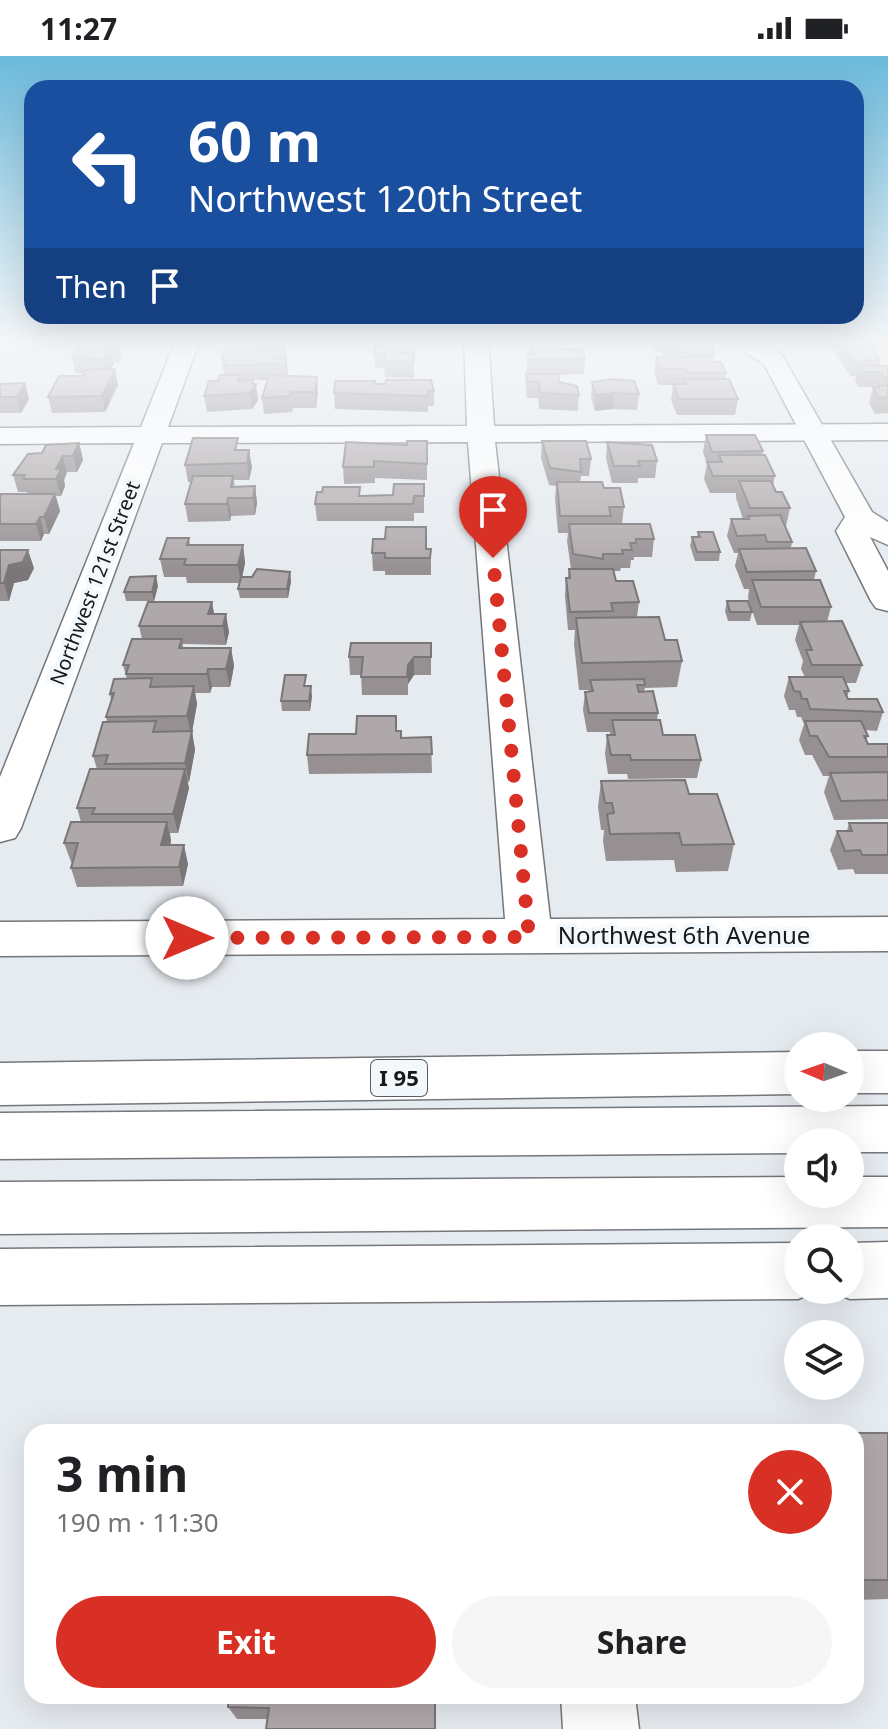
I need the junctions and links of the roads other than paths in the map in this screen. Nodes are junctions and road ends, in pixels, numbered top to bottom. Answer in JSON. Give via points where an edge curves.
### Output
{"nodes":[{"id":1,"x":160,"y":415,"type":"edge"},
{"id":2,"x":480,"y":415,"type":"edge"},
{"id":3,"x":805,"y":415,"type":"edge"},
{"id":4,"x":481,"y":432,"type":"junction"},
{"id":5,"x":888,"y":432,"type":"edge"},
{"id":6,"x":814,"y":433,"type":"junction"},
{"id":7,"x":152,"y":435,"type":"junction"},
{"id":8,"x":0,"y":436,"type":"edge"},
{"id":9,"x":860,"y":517,"type":"junction"},
{"id":10,"x":888,"y":536,"type":"edge"},
{"id":11,"x":888,"y":601,"type":"edge"},
{"id":12,"x":0,"y":828,"type":"edge"},
{"id":13,"x":888,"y":934,"type":"edge"},
{"id":14,"x":529,"y":937,"type":"junction"},
{"id":15,"x":0,"y":939,"type":"edge"},
{"id":16,"x":864,"y":1072,"type":"edge"},
{"id":17,"x":888,"y":1072,"type":"edge"},
{"id":18,"x":784,"y":1073,"type":"edge"},
{"id":19,"x":0,"y":1084,"type":"edge"},
{"id":20,"x":888,"y":1129,"type":"edge"},
{"id":21,"x":0,"y":1136,"type":"edge"},
{"id":22,"x":888,"y":1202,"type":"edge"},
{"id":23,"x":0,"y":1208,"type":"edge"},
{"id":24,"x":888,"y":1270,"type":"edge"},
{"id":25,"x":784,"y":1271,"type":"edge"},
{"id":26,"x":864,"y":1271,"type":"edge"},
{"id":27,"x":0,"y":1277,"type":"edge"},
{"id":28,"x":599,"y":1704,"type":"edge"},
{"id":29,"x":601,"y":1729,"type":"edge"}],
"edges":[{"from":1,"to":7,"type":"main road","name":"Northwest 121st Street"},
{"from":2,"to":4,"type":"main road"},
{"from":3,"to":6,"type":"main road"},
{"from":4,"to":6,"type":"main road"},
{"from":4,"to":7,"type":"main road"},
{"from":4,"to":14,"type":"main road"},
{"from":5,"to":6,"type":"main road"},
{"from":6,"to":9,"type":"main road"},
{"from":7,"to":8,"type":"main road"},
{"from":7,"to":12,"type":"main road","name":"Northwest 121st Street"},
{"from":9,"to":10,"type":"main road"},
{"from":9,"to":11,"type":"main road","via":[[851,531]]},
{"from":13,"to":14,"type":"main road","name":"Northwest 6th Avenue"},
{"from":14,"to":15,"type":"main road","name":"Northwest 6th Avenue"},
{"from":16,"to":17,"type":"main road"},
{"from":18,"to":19,"type":"main road","number":"I 95"},
{"from":20,"to":21,"type":"main road"},
{"from":22,"to":23,"type":"main road"},
{"from":24,"to":26,"type":"main road"},
{"from":25,"to":27,"type":"main road"},
{"from":28,"to":29,"type":"main road"}]}
